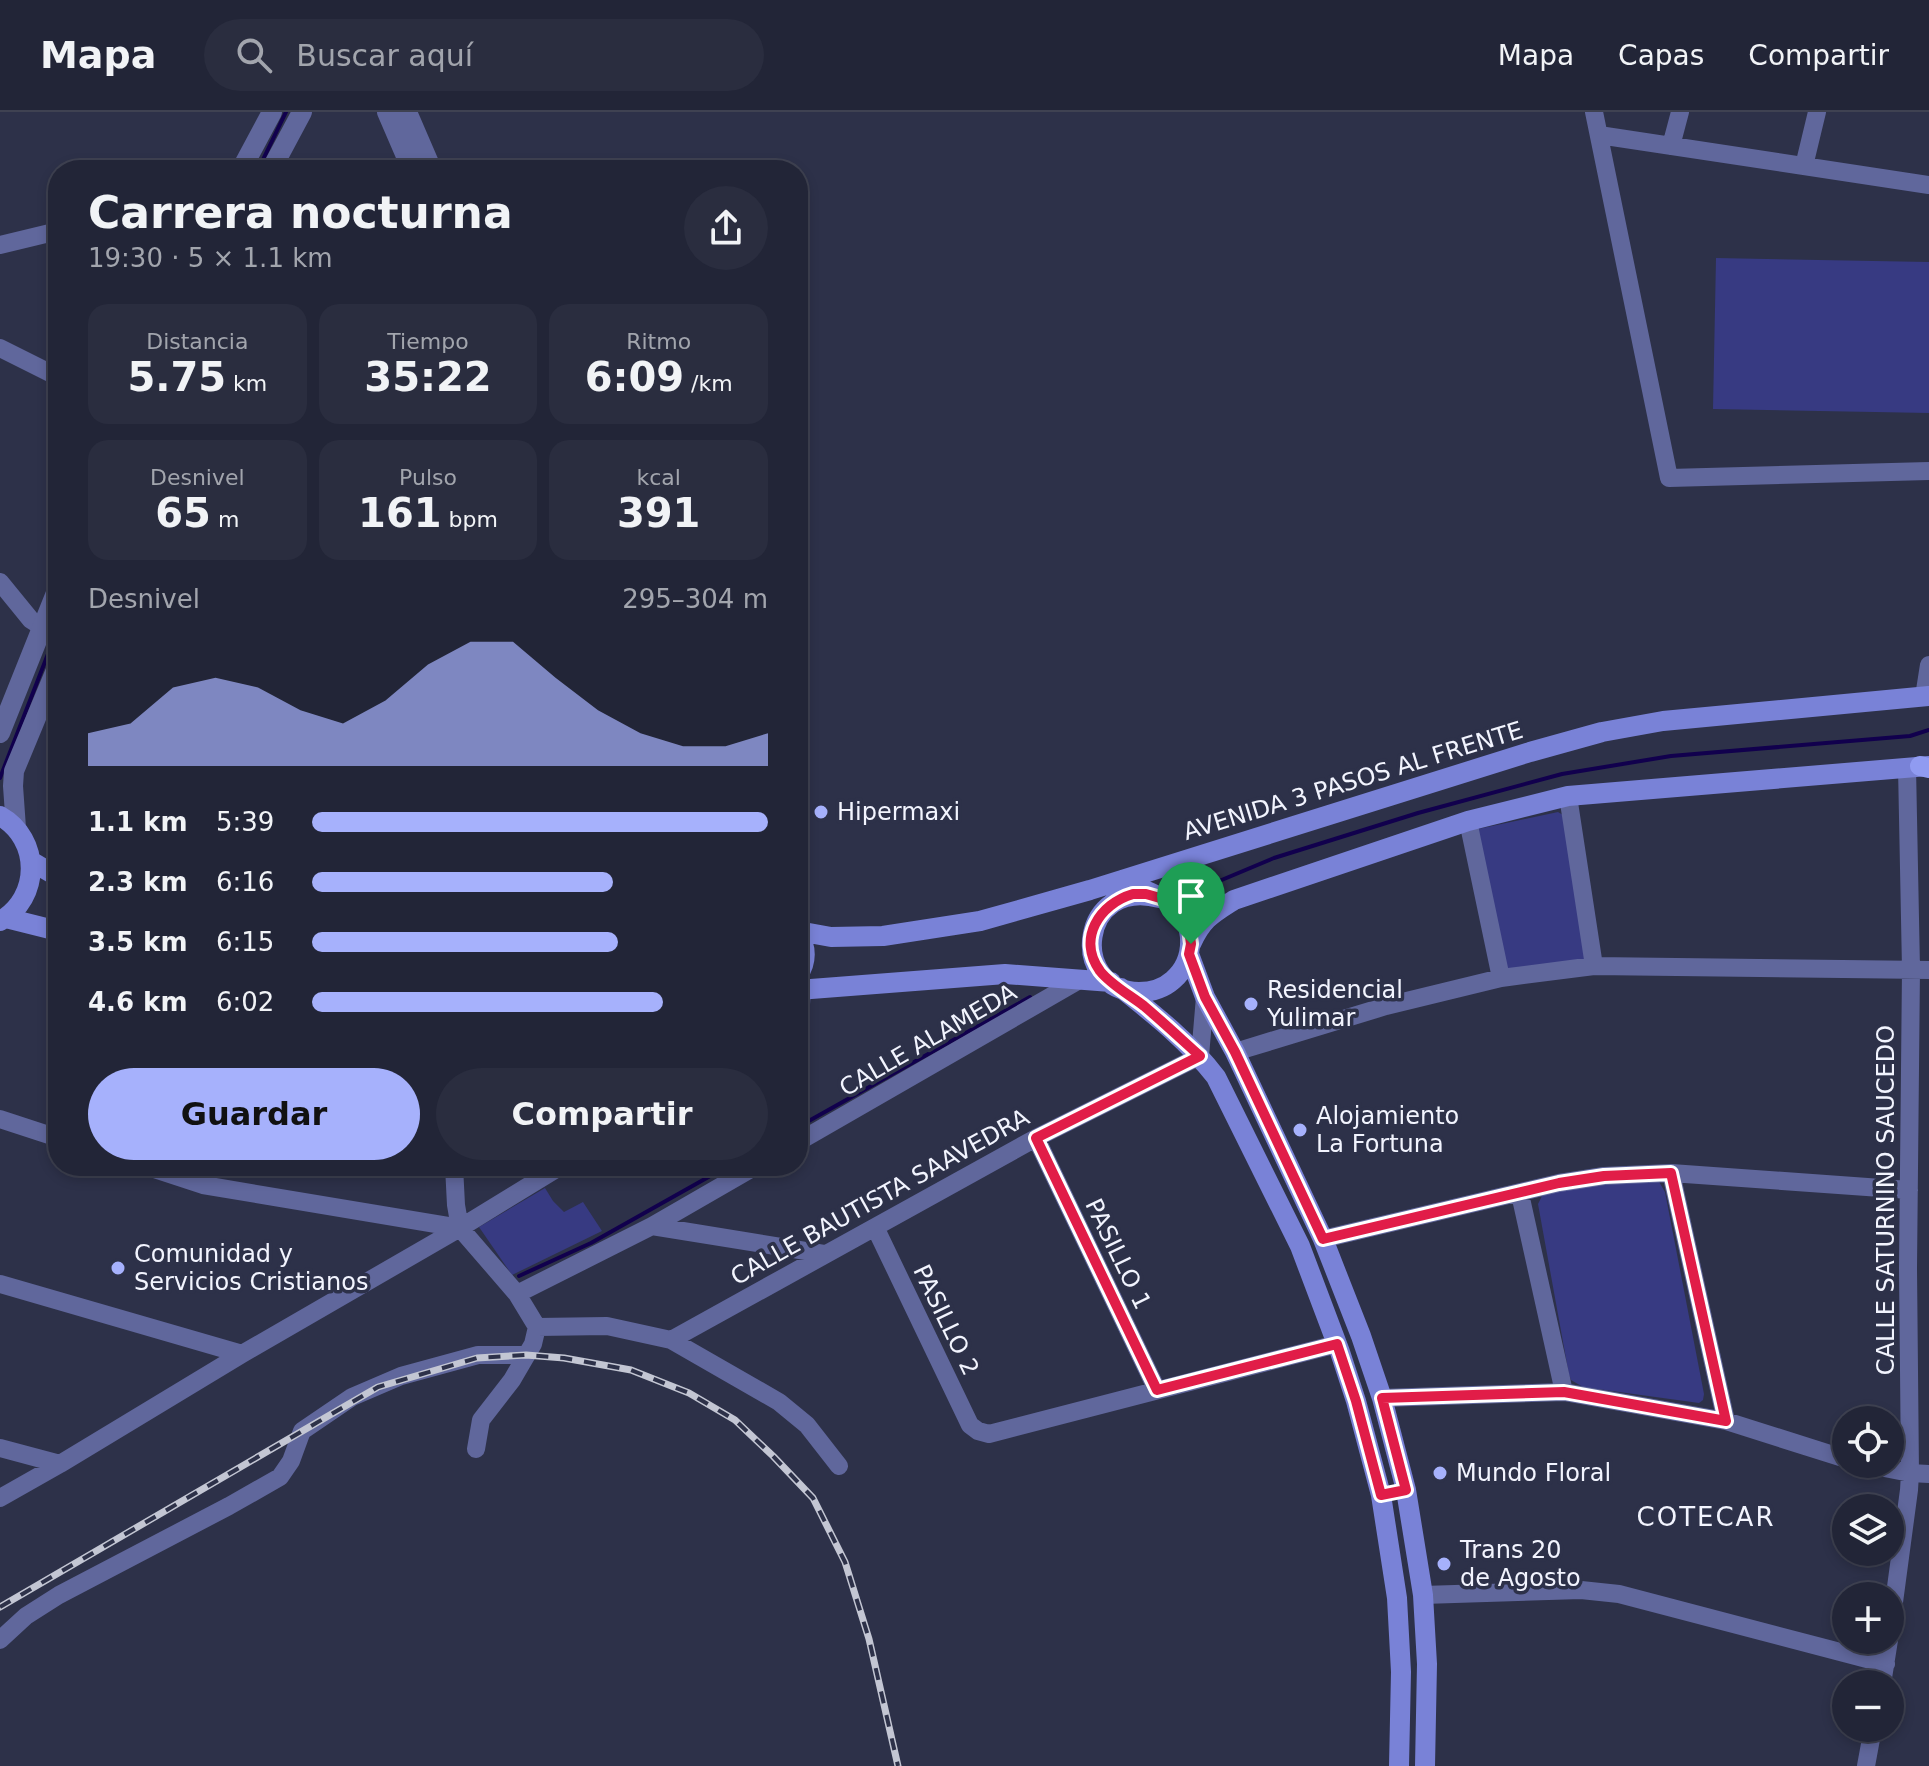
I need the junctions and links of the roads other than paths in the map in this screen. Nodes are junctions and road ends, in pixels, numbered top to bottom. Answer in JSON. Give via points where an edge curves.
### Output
{"nodes":[{"id":1,"x":272,"y":112,"type":"edge"},
{"id":2,"x":302,"y":112,"type":"edge"},
{"id":3,"x":387,"y":112,"type":"edge"},
{"id":4,"x":407,"y":112,"type":"edge"},
{"id":5,"x":1594,"y":112,"type":"edge"},
{"id":6,"x":1680,"y":112,"type":"edge"},
{"id":7,"x":1817,"y":112,"type":"edge"},
{"id":8,"x":1599,"y":135,"type":"junction"},
{"id":9,"x":1671,"y":146,"type":"junction"},
{"id":10,"x":246,"y":160,"type":"edge"},
{"id":11,"x":276,"y":160,"type":"edge"},
{"id":12,"x":408,"y":160,"type":"edge"},
{"id":13,"x":428,"y":160,"type":"edge"},
{"id":14,"x":1804,"y":166,"type":"junction"},
{"id":15,"x":1929,"y":185,"type":"edge"},
{"id":16,"x":48,"y":233,"type":"edge"},
{"id":17,"x":0,"y":245,"type":"edge"},
{"id":18,"x":0,"y":348,"type":"edge"},
{"id":19,"x":48,"y":372,"type":"edge"},
{"id":20,"x":1929,"y":471,"type":"edge"},
{"id":21,"x":0,"y":582,"type":"edge"},
{"id":22,"x":48,"y":612,"type":"edge"},
{"id":23,"x":42,"y":627,"type":"junction"},
{"id":24,"x":48,"y":633,"type":"edge"},
{"id":25,"x":1929,"y":665,"type":"edge"},
{"id":26,"x":1926,"y":696,"type":"edge"},
{"id":27,"x":48,"y":710,"type":"edge"},
{"id":28,"x":0,"y":733,"type":"edge"},
{"id":29,"x":1921,"y":767,"type":"edge"},
{"id":30,"x":1568,"y":796,"type":"junction"},
{"id":31,"x":1468,"y":821,"type":"junction"},
{"id":32,"x":8,"y":822,"type":"edge"},
{"id":33,"x":31,"y":861,"type":"junction"},
{"id":34,"x":48,"y":871,"type":"edge"},
{"id":35,"x":1122,"y":880,"type":"junction"},
{"id":36,"x":1160,"y":898,"type":"junction"},
{"id":37,"x":1100,"y":915,"type":"junction"},
{"id":38,"x":3,"y":919,"type":"edge"},
{"id":39,"x":48,"y":929,"type":"edge"},
{"id":40,"x":808,"y":934,"type":"edge"},
{"id":41,"x":1190,"y":949,"type":"junction"},
{"id":42,"x":1594,"y":966,"type":"junction"},
{"id":43,"x":1920,"y":970,"type":"edge"},
{"id":44,"x":1501,"y":978,"type":"junction"},
{"id":45,"x":1081,"y":979,"type":"junction"},
{"id":46,"x":1116,"y":985,"type":"junction"},
{"id":47,"x":808,"y":990,"type":"edge"},
{"id":48,"x":1205,"y":997,"type":"junction"},
{"id":49,"x":1235,"y":1052,"type":"junction"},
{"id":50,"x":1200,"y":1056,"type":"junction"},
{"id":51,"x":0,"y":1119,"type":"edge"},
{"id":52,"x":48,"y":1135,"type":"edge"},
{"id":53,"x":808,"y":1136,"type":"edge"},
{"id":54,"x":1036,"y":1138,"type":"junction"},
{"id":55,"x":1671,"y":1173,"type":"junction"},
{"id":56,"x":176,"y":1176,"type":"edge"},
{"id":57,"x":455,"y":1176,"type":"edge"},
{"id":58,"x":545,"y":1176,"type":"edge"},
{"id":59,"x":739,"y":1176,"type":"edge"},
{"id":60,"x":1909,"y":1190,"type":"junction"},
{"id":61,"x":1520,"y":1194,"type":"junction"},
{"id":62,"x":652,"y":1226,"type":"junction"},
{"id":63,"x":875,"y":1227,"type":"junction"},
{"id":64,"x":460,"y":1228,"type":"junction"},
{"id":65,"x":1323,"y":1239,"type":"junction"},
{"id":66,"x":824,"y":1254,"type":"junction"},
{"id":67,"x":0,"y":1284,"type":"edge"},
{"id":68,"x":517,"y":1294,"type":"junction"},
{"id":69,"x":537,"y":1327,"type":"junction"},
{"id":70,"x":671,"y":1340,"type":"junction"},
{"id":71,"x":1337,"y":1344,"type":"junction"},
{"id":72,"x":242,"y":1354,"type":"junction"},
{"id":73,"x":526,"y":1355,"type":"junction"},
{"id":74,"x":1157,"y":1390,"type":"junction"},
{"id":75,"x":1564,"y":1392,"type":"junction"},
{"id":76,"x":1382,"y":1398,"type":"junction"},
{"id":77,"x":1726,"y":1421,"type":"junction"},
{"id":78,"x":0,"y":1448,"type":"edge"},
{"id":79,"x":476,"y":1449,"type":"dead end"},
{"id":80,"x":1832,"y":1455,"type":"edge"},
{"id":81,"x":60,"y":1464,"type":"junction"},
{"id":82,"x":839,"y":1466,"type":"dead end"},
{"id":83,"x":1904,"y":1472,"type":"edge"},
{"id":84,"x":1910,"y":1473,"type":"junction"},
{"id":85,"x":1929,"y":1474,"type":"edge"},
{"id":86,"x":1406,"y":1490,"type":"junction"},
{"id":87,"x":1381,"y":1495,"type":"junction"},
{"id":88,"x":0,"y":1498,"type":"edge"},
{"id":89,"x":1897,"y":1582,"type":"edge"},
{"id":90,"x":1423,"y":1595,"type":"junction"},
{"id":91,"x":0,"y":1640,"type":"edge"},
{"id":92,"x":1887,"y":1654,"type":"edge"},
{"id":93,"x":1886,"y":1664,"type":"junction"},
{"id":94,"x":1885,"y":1670,"type":"edge"},
{"id":95,"x":1870,"y":1742,"type":"edge"},
{"id":96,"x":1426,"y":1765,"type":"edge"},
{"id":97,"x":1399,"y":1766,"type":"edge"},
{"id":98,"x":1866,"y":1766,"type":"edge"}],
"edges":[{"from":1,"to":10,"type":"street"},
{"from":2,"to":11,"type":"street"},
{"from":3,"to":12,"type":"street"},
{"from":4,"to":13,"type":"street"},
{"from":5,"to":8,"type":"street"},
{"from":6,"to":9,"type":"street"},
{"from":7,"to":14,"type":"street"},
{"from":8,"to":9,"type":"street"},
{"from":8,"to":20,"type":"street","via":[[1669,478]]},
{"from":9,"to":14,"type":"street"},
{"from":14,"to":15,"type":"street"},
{"from":16,"to":17,"type":"street"},
{"from":18,"to":19,"type":"street"},
{"from":21,"to":23,"type":"street"},
{"from":22,"to":23,"type":"street"},
{"from":23,"to":24,"type":"street"},
{"from":23,"to":28,"type":"street"},
{"from":25,"to":26,"type":"street"},
{"from":26,"to":35,"type":"main road","name":"AVENIDA 3 PASOS AL FRENTE","via":[[1663,721],[1602,732]]},
{"from":27,"to":32,"type":"street","via":[[14,771]]},
{"from":29,"to":30,"type":"main road"},
{"from":29,"to":43,"type":"street","name":"CALLE SATURNINO SAUCEDO"},
{"from":30,"to":31,"type":"main road"},
{"from":30,"to":42,"type":"street"},
{"from":31,"to":41,"type":"main road","via":[[1234,900],[1206,918]]},
{"from":31,"to":44,"type":"street"},
{"from":32,"to":33,"type":"main road","via":[[24,838]]},
{"from":33,"to":34,"type":"main road"},
{"from":33,"to":38,"type":"main road","via":[[27,893]]},
{"from":35,"to":36,"type":"main road"},
{"from":35,"to":37,"type":"main road"},
{"from":35,"to":40,"type":"main road","name":"AVENIDA 3 PASOS AL FRENTE","via":[[980,921],[929,930],[883,936]]},
{"from":36,"to":37,"type":"main road","via":[[1133,894]]},
{"from":36,"to":41,"type":"main road","via":[[1183,916]]},
{"from":37,"to":46,"type":"main road","via":[[1092,951],[1102,973]]},
{"from":38,"to":39,"type":"main road"},
{"from":41,"to":46,"type":"main road","via":[[1184,967],[1163,987],[1135,992]]},
{"from":41,"to":48,"type":"main road"},
{"from":42,"to":43,"type":"street"},
{"from":42,"to":44,"type":"street"},
{"from":43,"to":60,"type":"street","name":"CALLE SATURNINO SAUCEDO"},
{"from":44,"to":49,"type":"street"},
{"from":45,"to":46,"type":"main road"},
{"from":45,"to":47,"type":"main road","via":[[1005,974]]},
{"from":45,"to":53,"type":"street","name":"CALLE ALAMEDA"},
{"from":46,"to":50,"type":"main road"},
{"from":48,"to":49,"type":"main road"},
{"from":48,"to":50,"type":"street"},
{"from":49,"to":65,"type":"main road"},
{"from":50,"to":54,"type":"street","name":"CALLE BAUTISTA SAAVEDRA"},
{"from":50,"to":71,"type":"main road","via":[[1216,1077],[1300,1246]]},
{"from":51,"to":52,"type":"street"},
{"from":54,"to":63,"type":"street","name":"CALLE BAUTISTA SAAVEDRA"},
{"from":54,"to":74,"type":"street","name":"PASILLO 1"},
{"from":55,"to":60,"type":"street"},
{"from":55,"to":61,"type":"street","via":[[1604,1176]]},
{"from":55,"to":77,"type":"street"},
{"from":56,"to":64,"type":"street"},
{"from":57,"to":64,"type":"street"},
{"from":58,"to":64,"type":"street"},
{"from":59,"to":62,"type":"street"},
{"from":60,"to":84,"type":"street","name":"CALLE SATURNINO SAUCEDO"},
{"from":61,"to":65,"type":"street"},
{"from":61,"to":75,"type":"street"},
{"from":62,"to":66,"type":"street"},
{"from":62,"to":68,"type":"street"},
{"from":63,"to":66,"type":"street","name":"CALLE BAUTISTA SAAVEDRA"},
{"from":63,"to":74,"type":"street","name":"PASILLO 2","via":[[970,1425],[978,1431],[989,1434]]},
{"from":64,"to":68,"type":"street"},
{"from":64,"to":72,"type":"street"},
{"from":65,"to":76,"type":"main road"},
{"from":66,"to":70,"type":"street","name":"CALLE BAUTISTA SAAVEDRA"},
{"from":67,"to":72,"type":"street"},
{"from":68,"to":69,"type":"street"},
{"from":69,"to":70,"type":"street","via":[[607,1326]]},
{"from":69,"to":73,"type":"street"},
{"from":70,"to":82,"type":"street","via":[[779,1402],[807,1425]]},
{"from":71,"to":74,"type":"street"},
{"from":71,"to":87,"type":"main road"},
{"from":72,"to":81,"type":"street"},
{"from":73,"to":79,"type":"street","via":[[481,1420]]},
{"from":73,"to":91,"type":"street","via":[[478,1355],[401,1376],[352,1397],[302,1431],[280,1477],[59,1595]]},
{"from":75,"to":76,"type":"street"},
{"from":75,"to":77,"type":"street"},
{"from":76,"to":86,"type":"main road"},
{"from":77,"to":80,"type":"street"},
{"from":78,"to":81,"type":"street"},
{"from":81,"to":88,"type":"street"},
{"from":83,"to":84,"type":"street"},
{"from":84,"to":85,"type":"street"},
{"from":84,"to":89,"type":"street","name":"CALLE SATURNINO SAUCEDO"},
{"from":86,"to":87,"type":"main road"},
{"from":86,"to":90,"type":"main road"},
{"from":87,"to":97,"type":"main road","via":[[1397,1598]]},
{"from":90,"to":93,"type":"street","via":[[1581,1590],[1619,1594]]},
{"from":90,"to":96,"type":"main road"},
{"from":92,"to":93,"type":"street"},
{"from":93,"to":94,"type":"street"},
{"from":95,"to":98,"type":"street"}]}
